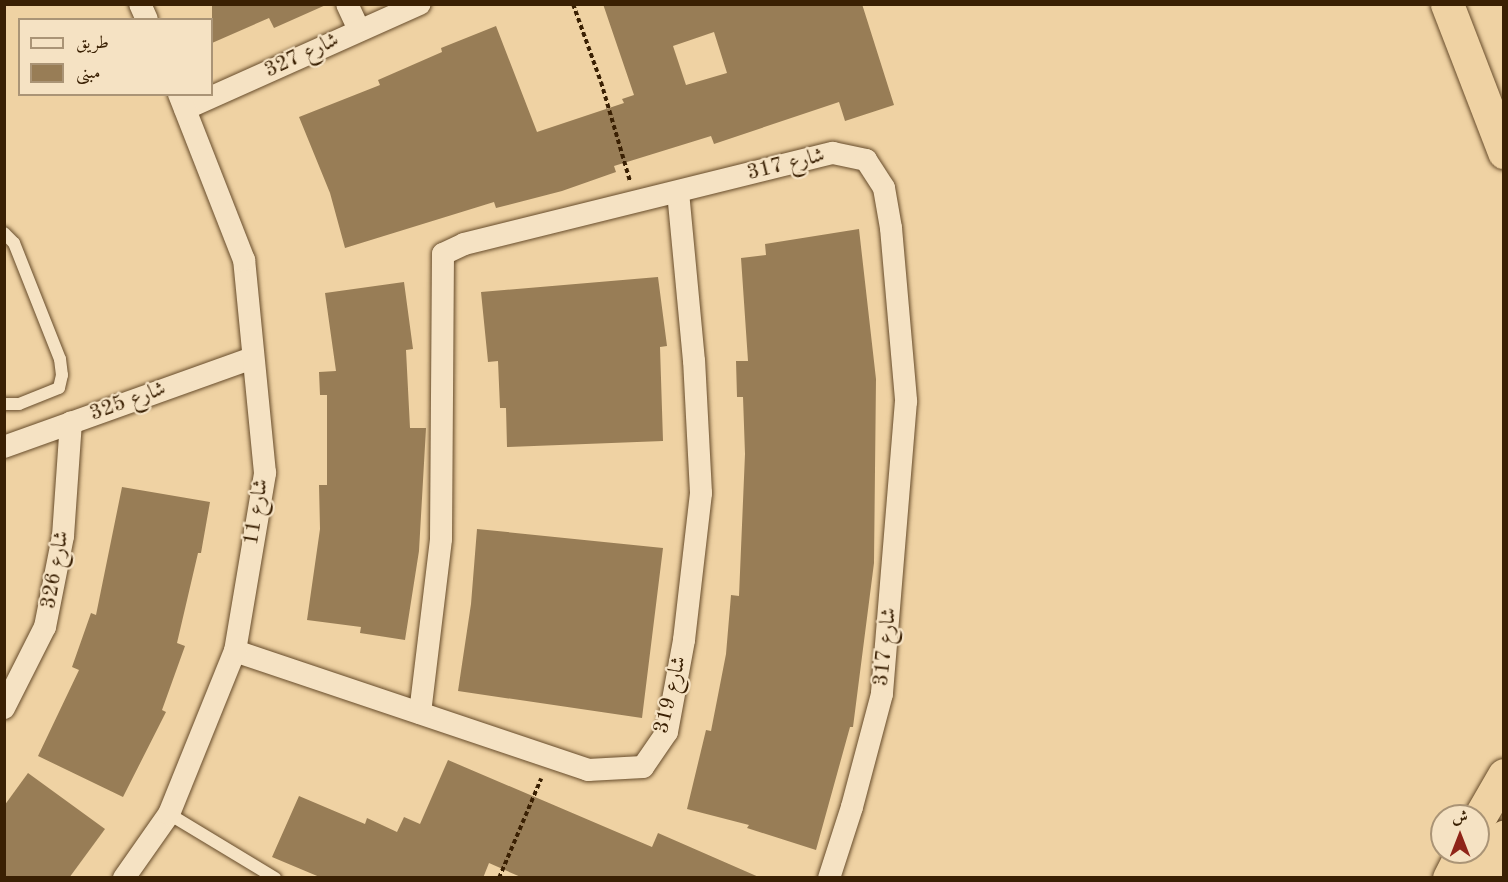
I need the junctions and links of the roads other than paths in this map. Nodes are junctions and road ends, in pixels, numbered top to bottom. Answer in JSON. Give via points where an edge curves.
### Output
{"nodes":[{"id":1,"x":140,"y":4,"type":"edge"},
{"id":2,"x":347,"y":4,"type":"edge"},
{"id":3,"x":420,"y":4,"type":"edge"},
{"id":4,"x":1447,"y":4,"type":"edge"},
{"id":5,"x":146,"y":18,"type":"edge"},
{"id":6,"x":359,"y":30,"type":"junction"},
{"id":7,"x":1479,"y":81,"type":"junction"},
{"id":8,"x":213,"y":89,"type":"edge"},
{"id":9,"x":197,"y":96,"type":"edge"},
{"id":10,"x":182,"y":102,"type":"edge"},
{"id":11,"x":1503,"y":129,"type":"edge"},
{"id":12,"x":1503,"y":152,"type":"edge"},
{"id":13,"x":678,"y":192,"type":"junction"},
{"id":14,"x":4,"y":233,"type":"edge"},
{"id":15,"x":252,"y":358,"type":"junction"},
{"id":16,"x":4,"y":404,"type":"edge"},
{"id":17,"x":71,"y":422,"type":"junction"},
{"id":18,"x":4,"y":447,"type":"edge"},
{"id":19,"x":235,"y":651,"type":"junction"},
{"id":20,"x":4,"y":708,"type":"edge"},
{"id":21,"x":420,"y":713,"type":"junction"},
{"id":22,"x":1503,"y":775,"type":"edge"},
{"id":23,"x":1487,"y":804,"type":"edge"},
{"id":24,"x":169,"y":814,"type":"junction"},
{"id":25,"x":1503,"y":837,"type":"edge"},
{"id":26,"x":1477,"y":866,"type":"edge"},
{"id":27,"x":124,"y":878,"type":"edge"},
{"id":28,"x":275,"y":878,"type":"edge"},
{"id":29,"x":829,"y":878,"type":"edge"},
{"id":30,"x":1449,"y":878,"type":"edge"}],
"edges":[{"from":1,"to":5,"type":"street"},
{"from":2,"to":6,"type":"street"},
{"from":3,"to":6,"type":"street","name":"شارع 327"},
{"from":4,"to":7,"type":"highway"},
{"from":6,"to":8,"type":"street","name":"شارع 327"},
{"from":7,"to":11,"type":"highway"},
{"from":7,"to":12,"type":"highway"},
{"from":9,"to":10,"type":"street","name":"شارع 327"},
{"from":10,"to":15,"type":"street","name":"شارع 11","via":[[244,260]]},
{"from":13,"to":21,"type":"street","name":"شارع 317","via":[[464,244],[443,254],[441,539]]},
{"from":13,"to":21,"type":"street","name":"شارع 319","via":[[694,361],[701,493],[684,640],[667,732],[643,767],[588,770]]},
{"from":13,"to":29,"type":"street","name":"شارع 317","via":[[833,153],[866,160],[884,188],[906,401],[900,500],[882,694]]},
{"from":14,"to":16,"type":"lane","via":[[14,243],[60,358],[62,375],[58,388],[19,404]]},
{"from":15,"to":17,"type":"street","name":"شارع 325"},
{"from":15,"to":19,"type":"street","name":"شارع 11","via":[[264,473]]},
{"from":17,"to":18,"type":"street","name":"شارع 325"},
{"from":17,"to":20,"type":"street","name":"شارع 326","via":[[63,536],[45,627]]},
{"from":19,"to":21,"type":"street","name":"شارع 319"},
{"from":19,"to":24,"type":"street","name":"شارع 11"},
{"from":22,"to":23,"type":"highway"},
{"from":24,"to":27,"type":"street","name":"شارع 11"},
{"from":24,"to":28,"type":"lane"},
{"from":25,"to":26,"type":"highway"},
{"from":26,"to":30,"type":"highway"}]}
